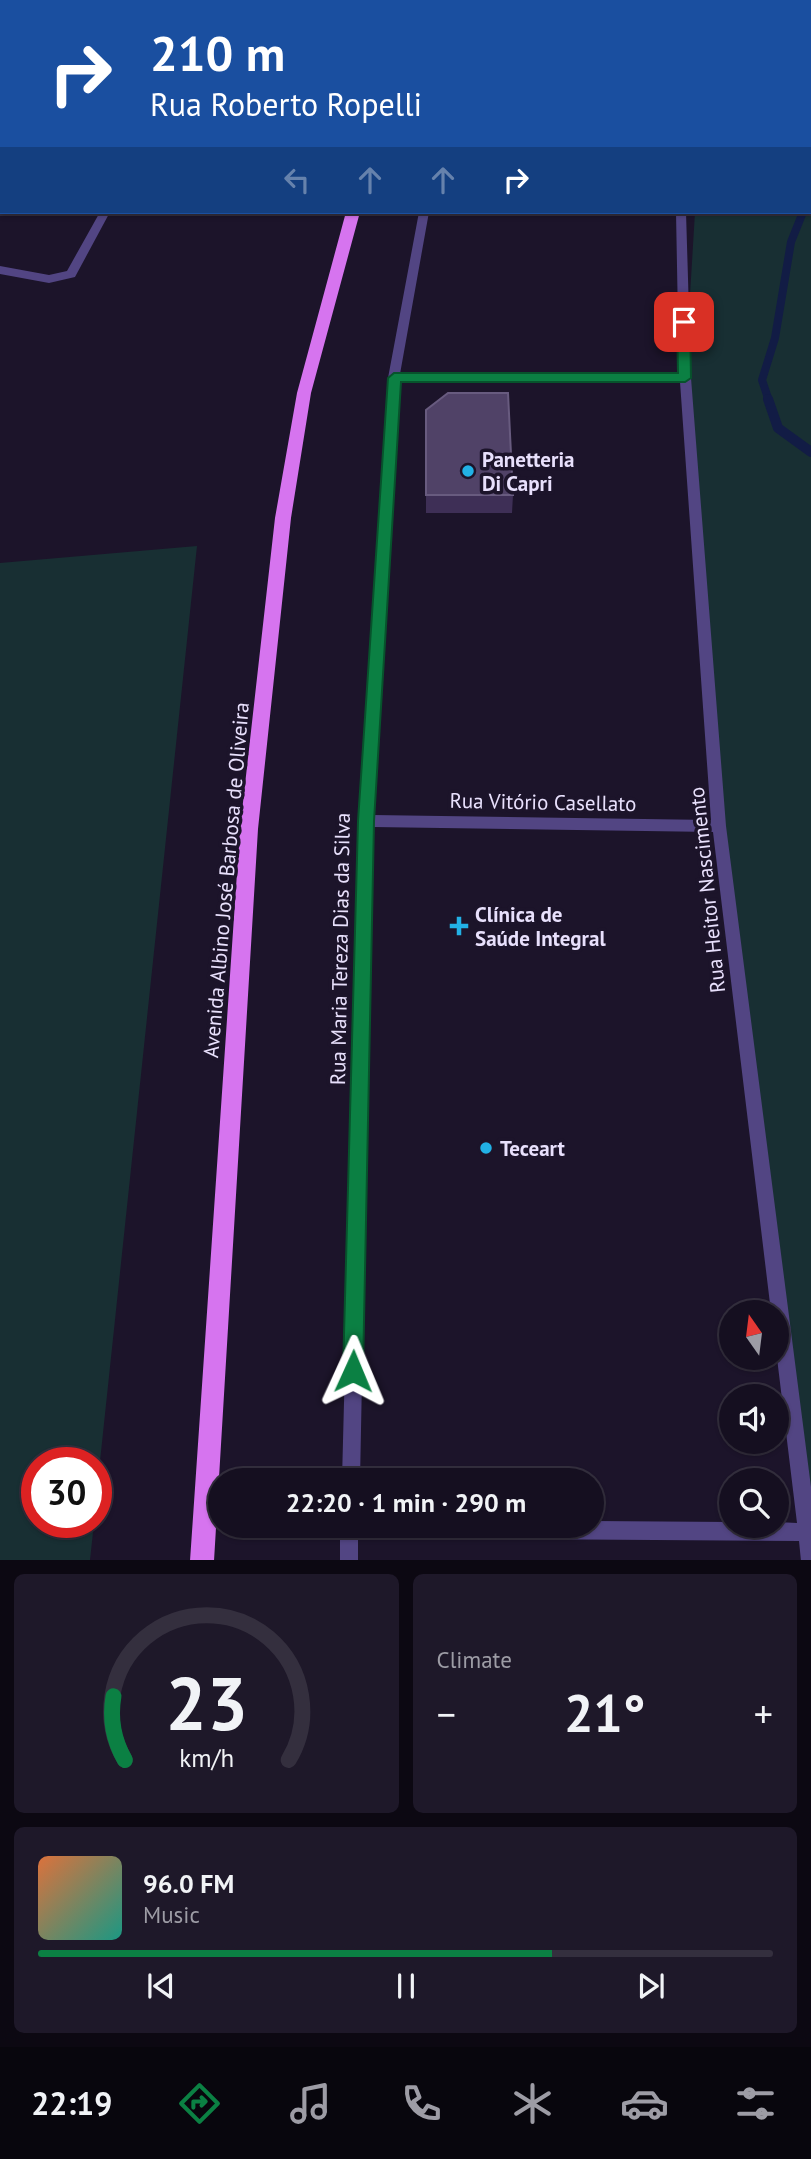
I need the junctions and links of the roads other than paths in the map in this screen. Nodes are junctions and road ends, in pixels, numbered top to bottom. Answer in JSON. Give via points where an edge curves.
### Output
{"nodes":[{"id":1,"x":104,"y":214,"type":"edge"},
{"id":2,"x":351,"y":214,"type":"edge"},
{"id":3,"x":424,"y":214,"type":"edge"},
{"id":4,"x":681,"y":214,"type":"edge"},
{"id":5,"x":0,"y":270,"type":"edge"},
{"id":6,"x":394,"y":378,"type":"junction"},
{"id":7,"x":685,"y":378,"type":"junction"},
{"id":8,"x":366,"y":821,"type":"junction"},
{"id":9,"x":719,"y":826,"type":"junction"},
{"id":10,"x":351,"y":1468,"type":"edge"},
{"id":11,"x":604,"y":1530,"type":"edge"},
{"id":12,"x":807,"y":1532,"type":"junction"},
{"id":13,"x":349,"y":1538,"type":"edge"},
{"id":14,"x":202,"y":1560,"type":"edge"},
{"id":15,"x":349,"y":1560,"type":"edge"},
{"id":16,"x":811,"y":1560,"type":"edge"}],
"edges":[{"from":1,"to":5,"type":"street","via":[[71,274],[49,279]]},
{"from":2,"to":14,"type":"main road","name":"Avenida Albino José Barbosa de Oliveira","via":[[304,393],[283,519],[249,829]]},
{"from":3,"to":6,"type":"street","name":"Rua Maria Tereza Dias da Silva"},
{"from":4,"to":7,"type":"street","name":"Rua Heitor Nascimento"},
{"from":6,"to":7,"type":"street"},
{"from":6,"to":8,"type":"street","name":"Rua Maria Tereza Dias da Silva"},
{"from":7,"to":9,"type":"street","name":"Rua Heitor Nascimento"},
{"from":8,"to":9,"type":"street","name":"Rua Vitório Casellato"},
{"from":8,"to":10,"type":"street","name":"Rua Maria Tereza Dias da Silva"},
{"from":9,"to":12,"type":"street","name":"Rua Heitor Nascimento"},
{"from":11,"to":12,"type":"street"},
{"from":12,"to":16,"type":"street","name":"Rua Heitor Nascimento"},
{"from":13,"to":15,"type":"street"}]}
